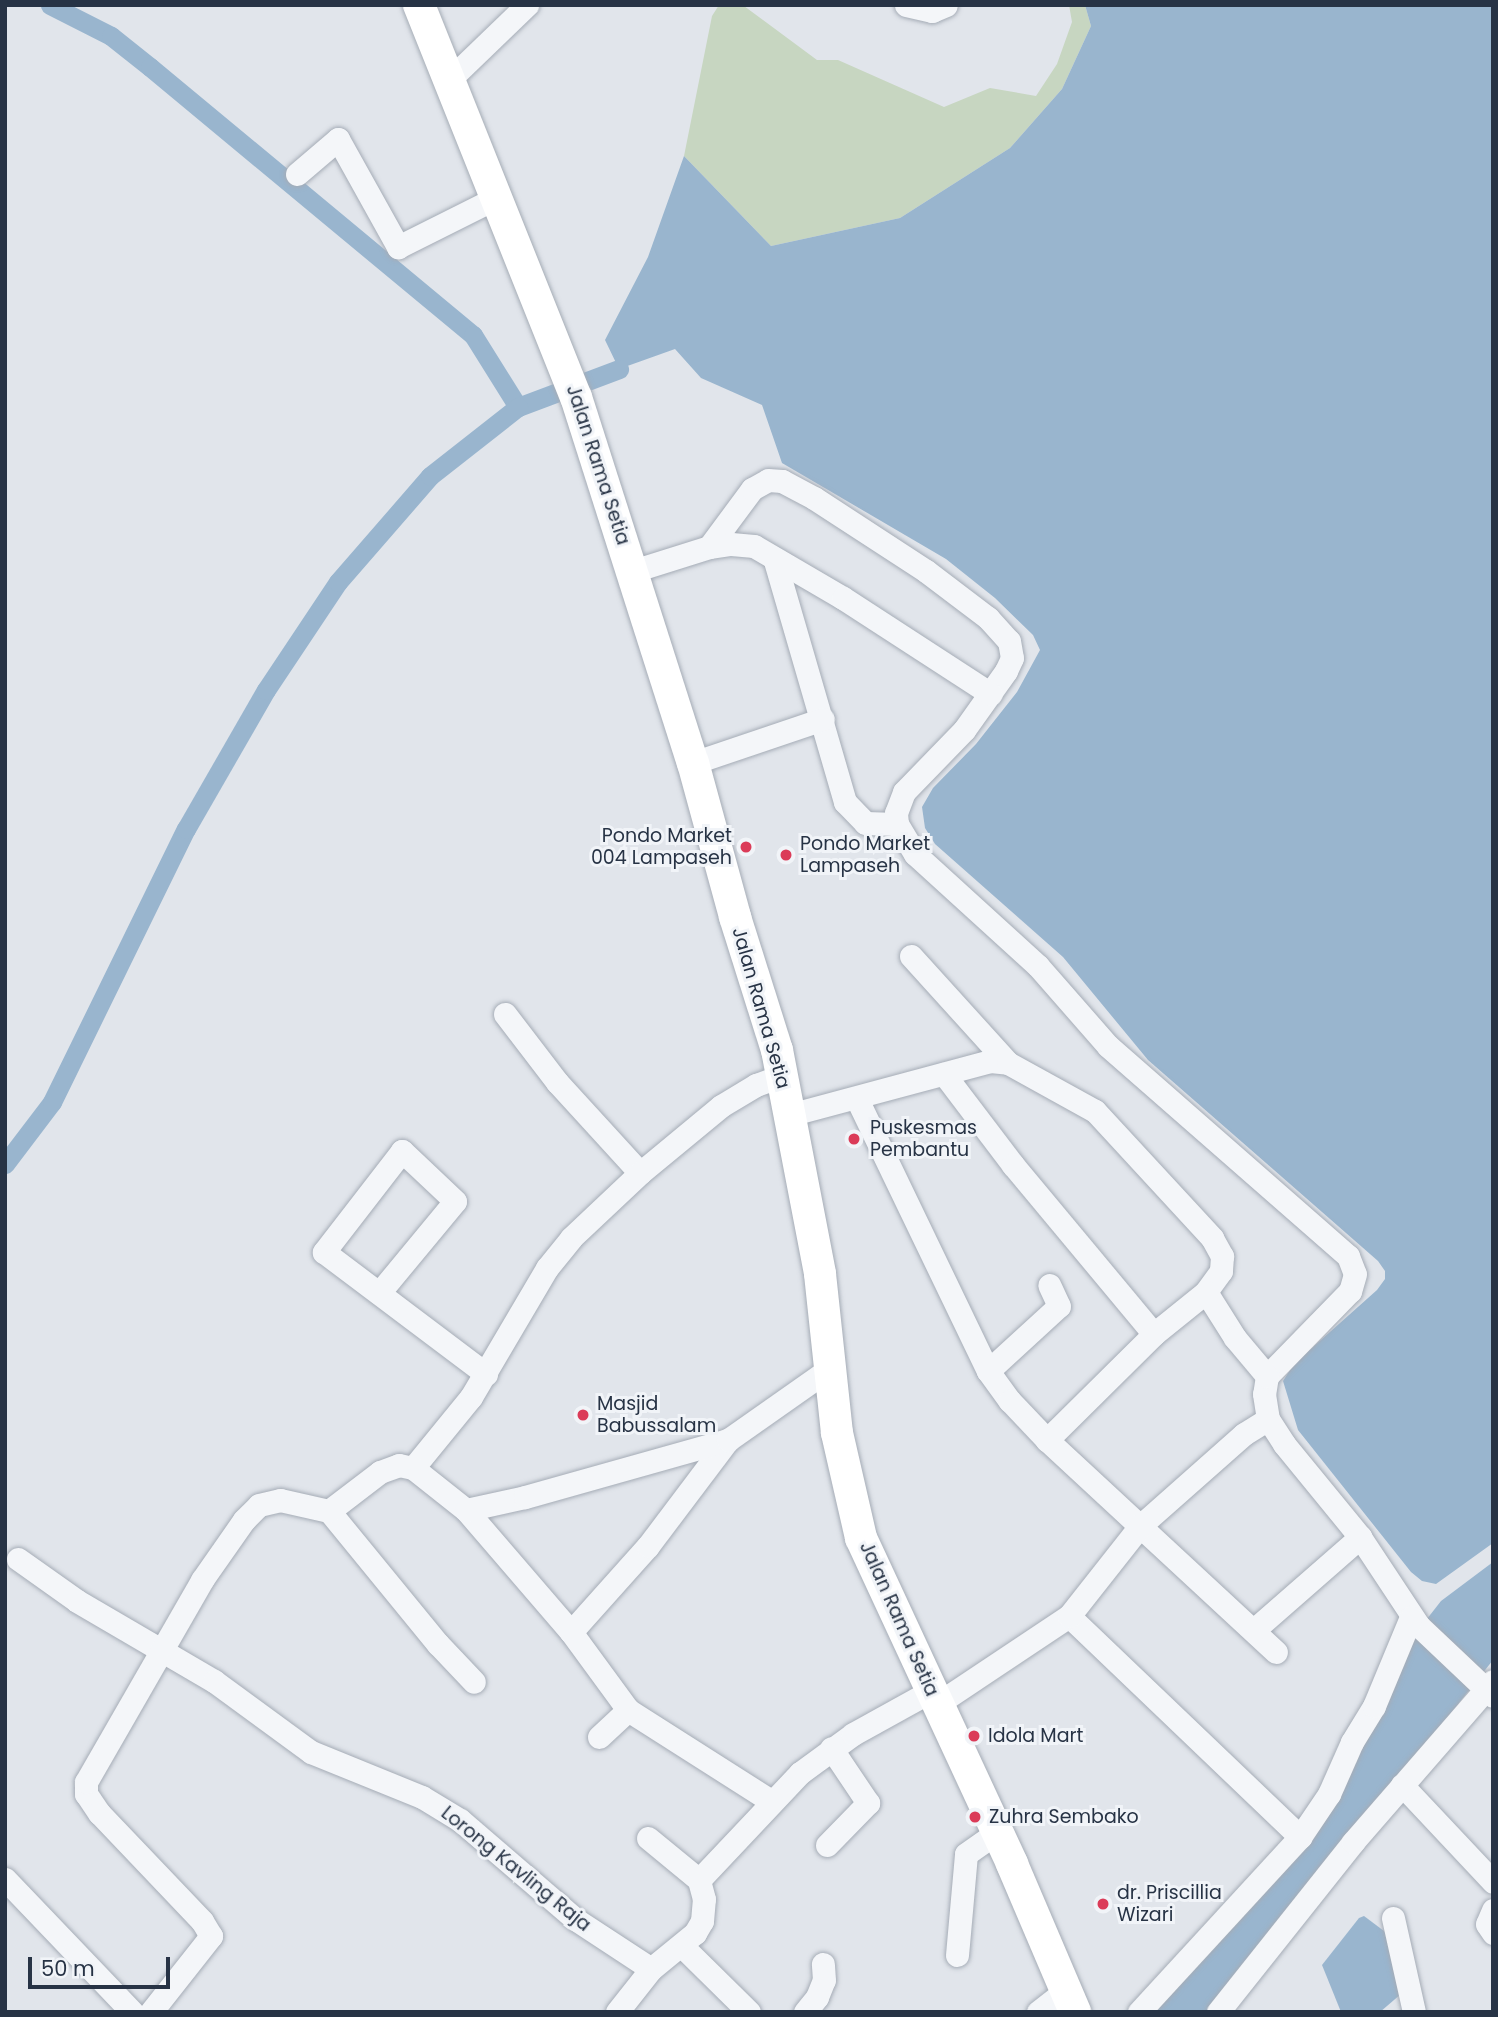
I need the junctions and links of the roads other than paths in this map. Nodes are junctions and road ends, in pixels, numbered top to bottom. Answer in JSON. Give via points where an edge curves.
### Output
{"nodes":[{"id":1,"x":419,"y":5,"type":"edge"},
{"id":2,"x":527,"y":5,"type":"edge"},
{"id":3,"x":906,"y":5,"type":"edge"},
{"id":4,"x":946,"y":5,"type":"edge"},
{"id":5,"x":450,"y":79,"type":"junction"},
{"id":6,"x":297,"y":174,"type":"dead end"},
{"id":7,"x":496,"y":198,"type":"junction"},
{"id":8,"x":709,"y":547,"type":"junction"},
{"id":9,"x":775,"y":561,"type":"junction"},
{"id":10,"x":633,"y":571,"type":"junction"},
{"id":11,"x":991,"y":694,"type":"junction"},
{"id":12,"x":823,"y":719,"type":"junction"},
{"id":13,"x":693,"y":763,"type":"junction"},
{"id":14,"x":897,"y":824,"type":"junction"},
{"id":15,"x":911,"y":956,"type":"dead end"},
{"id":16,"x":505,"y":1014,"type":"dead end"},
{"id":17,"x":1008,"y":1063,"type":"junction"},
{"id":18,"x":944,"y":1074,"type":"junction"},
{"id":19,"x":783,"y":1075,"type":"junction"},
{"id":20,"x":857,"y":1099,"type":"junction"},
{"id":21,"x":789,"y":1115,"type":"junction"},
{"id":22,"x":639,"y":1172,"type":"junction"},
{"id":23,"x":1049,"y":1285,"type":"dead end"},
{"id":24,"x":1206,"y":1292,"type":"junction"},
{"id":25,"x":379,"y":1293,"type":"junction"},
{"id":26,"x":1154,"y":1334,"type":"junction"},
{"id":27,"x":830,"y":1369,"type":"junction"},
{"id":28,"x":988,"y":1371,"type":"junction"},
{"id":29,"x":486,"y":1374,"type":"junction"},
{"id":30,"x":1267,"y":1377,"type":"junction"},
{"id":31,"x":1268,"y":1419,"type":"junction"},
{"id":32,"x":728,"y":1440,"type":"junction"},
{"id":33,"x":1047,"y":1440,"type":"junction"},
{"id":34,"x":413,"y":1468,"type":"junction"},
{"id":35,"x":466,"y":1510,"type":"junction"},
{"id":36,"x":329,"y":1511,"type":"junction"},
{"id":37,"x":1140,"y":1526,"type":"junction"},
{"id":38,"x":1360,"y":1537,"type":"junction"},
{"id":39,"x":18,"y":1559,"type":"dead end"},
{"id":40,"x":1069,"y":1616,"type":"junction"},
{"id":41,"x":1415,"y":1622,"type":"junction"},
{"id":42,"x":1255,"y":1629,"type":"junction"},
{"id":43,"x":571,"y":1632,"type":"junction"},
{"id":44,"x":160,"y":1651,"type":"junction"},
{"id":45,"x":1276,"y":1652,"type":"dead end"},
{"id":46,"x":474,"y":1682,"type":"dead end"},
{"id":47,"x":1488,"y":1687,"type":"edge"},
{"id":48,"x":934,"y":1698,"type":"junction"},
{"id":49,"x":628,"y":1710,"type":"junction"},
{"id":50,"x":598,"y":1737,"type":"dead end"},
{"id":51,"x":831,"y":1748,"type":"junction"},
{"id":52,"x":1402,"y":1785,"type":"junction"},
{"id":53,"x":771,"y":1801,"type":"junction"},
{"id":54,"x":996,"y":1833,"type":"junction"},
{"id":55,"x":1300,"y":1837,"type":"junction"},
{"id":56,"x":648,"y":1838,"type":"dead end"},
{"id":57,"x":827,"y":1844,"type":"dead end"},
{"id":58,"x":5,"y":1879,"type":"edge"},
{"id":59,"x":699,"y":1880,"type":"junction"},
{"id":60,"x":1493,"y":1882,"type":"edge"},
{"id":61,"x":1493,"y":1910,"type":"edge"},
{"id":62,"x":1393,"y":1918,"type":"dead end"},
{"id":63,"x":1493,"y":1933,"type":"edge"},
{"id":64,"x":682,"y":1946,"type":"junction"},
{"id":65,"x":957,"y":1955,"type":"dead end"},
{"id":66,"x":823,"y":1964,"type":"dead end"},
{"id":67,"x":651,"y":1969,"type":"junction"},
{"id":68,"x":1070,"y":2001,"type":"edge"},
{"id":69,"x":132,"y":2012,"type":"edge"},
{"id":70,"x":151,"y":2012,"type":"edge"},
{"id":71,"x":617,"y":2012,"type":"edge"},
{"id":72,"x":749,"y":2012,"type":"edge"},
{"id":73,"x":805,"y":2012,"type":"edge"},
{"id":74,"x":1038,"y":2012,"type":"edge"},
{"id":75,"x":1139,"y":2012,"type":"edge"},
{"id":76,"x":1218,"y":2012,"type":"edge"},
{"id":77,"x":1414,"y":2012,"type":"edge"}],
"edges":[{"from":1,"to":5,"type":"street","name":"Jalan Rama Setia"},
{"from":2,"to":5,"type":"street"},
{"from":3,"to":4,"type":"street","via":[[932,11]]},
{"from":5,"to":7,"type":"street","name":"Jalan Rama Setia"},
{"from":6,"to":7,"type":"street","via":[[338,139],[398,247]]},
{"from":7,"to":10,"type":"street","name":"Jalan Rama Setia","via":[[559,350]]},
{"from":8,"to":9,"type":"street","via":[[754,546]]},
{"from":8,"to":10,"type":"street"},
{"from":8,"to":11,"type":"street","via":[[746,496],[762,482],[782,481],[926,571],[1003,633],[1012,647],[1012,658]]},
{"from":9,"to":11,"type":"street","via":[[843,598]]},
{"from":9,"to":12,"type":"street"},
{"from":10,"to":13,"type":"street","name":"Jalan Rama Setia"},
{"from":11,"to":14,"type":"street","via":[[964,730],[904,792]]},
{"from":12,"to":13,"type":"street"},
{"from":12,"to":14,"type":"street","via":[[848,808],[865,823]]},
{"from":13,"to":19,"type":"street","name":"Jalan Rama Setia"},
{"from":14,"to":30,"type":"street","via":[[915,854],[1038,966],[1108,1046],[1348,1256],[1355,1274],[1350,1291]]},
{"from":15,"to":17,"type":"street"},
{"from":16,"to":22,"type":"street","via":[[557,1082]]},
{"from":17,"to":18,"type":"street","via":[[990,1060]]},
{"from":17,"to":24,"type":"street","via":[[1095,1111],[1203,1228],[1222,1256],[1221,1271]]},
{"from":18,"to":20,"type":"street"},
{"from":18,"to":26,"type":"street","via":[[1013,1166]]},
{"from":19,"to":21,"type":"street","name":"Jalan Rama Setia"},
{"from":19,"to":22,"type":"street","via":[[721,1106]]},
{"from":20,"to":21,"type":"street"},
{"from":20,"to":28,"type":"street"},
{"from":21,"to":27,"type":"street","name":"Jalan Rama Setia","via":[[820,1275]]},
{"from":22,"to":29,"type":"street","via":[[559,1251]]},
{"from":23,"to":28,"type":"street","via":[[1059,1306]]},
{"from":24,"to":26,"type":"street"},
{"from":24,"to":30,"type":"street"},
{"from":25,"to":25,"type":"street","via":[[324,1252],[402,1151],[455,1201]]},
{"from":25,"to":29,"type":"street"},
{"from":26,"to":33,"type":"street"},
{"from":27,"to":32,"type":"street"},
{"from":27,"to":48,"type":"street","name":"Jalan Rama Setia","via":[[837,1433],[861,1538]]},
{"from":28,"to":33,"type":"street"},
{"from":29,"to":34,"type":"street"},
{"from":30,"to":31,"type":"street"},
{"from":31,"to":37,"type":"street","via":[[1244,1434]]},
{"from":31,"to":38,"type":"street"},
{"from":32,"to":35,"type":"street"},
{"from":32,"to":43,"type":"street","via":[[648,1546]]},
{"from":33,"to":37,"type":"street"},
{"from":34,"to":35,"type":"street"},
{"from":34,"to":36,"type":"street","via":[[389,1468]]},
{"from":35,"to":43,"type":"street"},
{"from":36,"to":44,"type":"street","via":[[280,1500],[259,1505],[202,1580]]},
{"from":36,"to":46,"type":"street"},
{"from":37,"to":40,"type":"street"},
{"from":37,"to":42,"type":"street"},
{"from":38,"to":41,"type":"street"},
{"from":38,"to":42,"type":"street"},
{"from":39,"to":44,"type":"street","name":"Lorong Kavling Raja"},
{"from":40,"to":48,"type":"street"},
{"from":40,"to":55,"type":"street"},
{"from":41,"to":47,"type":"street"},
{"from":41,"to":55,"type":"street","via":[[1329,1794]]},
{"from":42,"to":45,"type":"street"},
{"from":43,"to":49,"type":"street"},
{"from":44,"to":67,"type":"street","name":"Lorong Kavling Raja","via":[[214,1681],[311,1752],[422,1797],[460,1820],[575,1919]]},
{"from":44,"to":70,"type":"street","via":[[85,1788],[99,1813],[210,1930],[210,1940]]},
{"from":47,"to":52,"type":"street"},
{"from":48,"to":51,"type":"street"},
{"from":48,"to":54,"type":"street","name":"Jalan Rama Setia"},
{"from":49,"to":50,"type":"street"},
{"from":49,"to":53,"type":"street"},
{"from":51,"to":53,"type":"street"},
{"from":51,"to":57,"type":"street","via":[[868,1803]]},
{"from":52,"to":60,"type":"street"},
{"from":52,"to":76,"type":"street"},
{"from":53,"to":59,"type":"street"},
{"from":54,"to":65,"type":"street","via":[[965,1854]]},
{"from":54,"to":68,"type":"street","name":"Jalan Rama Setia"},
{"from":55,"to":75,"type":"street"},
{"from":56,"to":59,"type":"street"},
{"from":58,"to":69,"type":"street"},
{"from":59,"to":64,"type":"street","via":[[704,1899],[702,1922]]},
{"from":61,"to":63,"type":"street","via":[[1486,1924]]},
{"from":62,"to":77,"type":"street"},
{"from":64,"to":67,"type":"street"},
{"from":64,"to":72,"type":"street"},
{"from":66,"to":73,"type":"street","via":[[824,1980]]},
{"from":67,"to":71,"type":"street"},
{"from":68,"to":74,"type":"street"}]}
